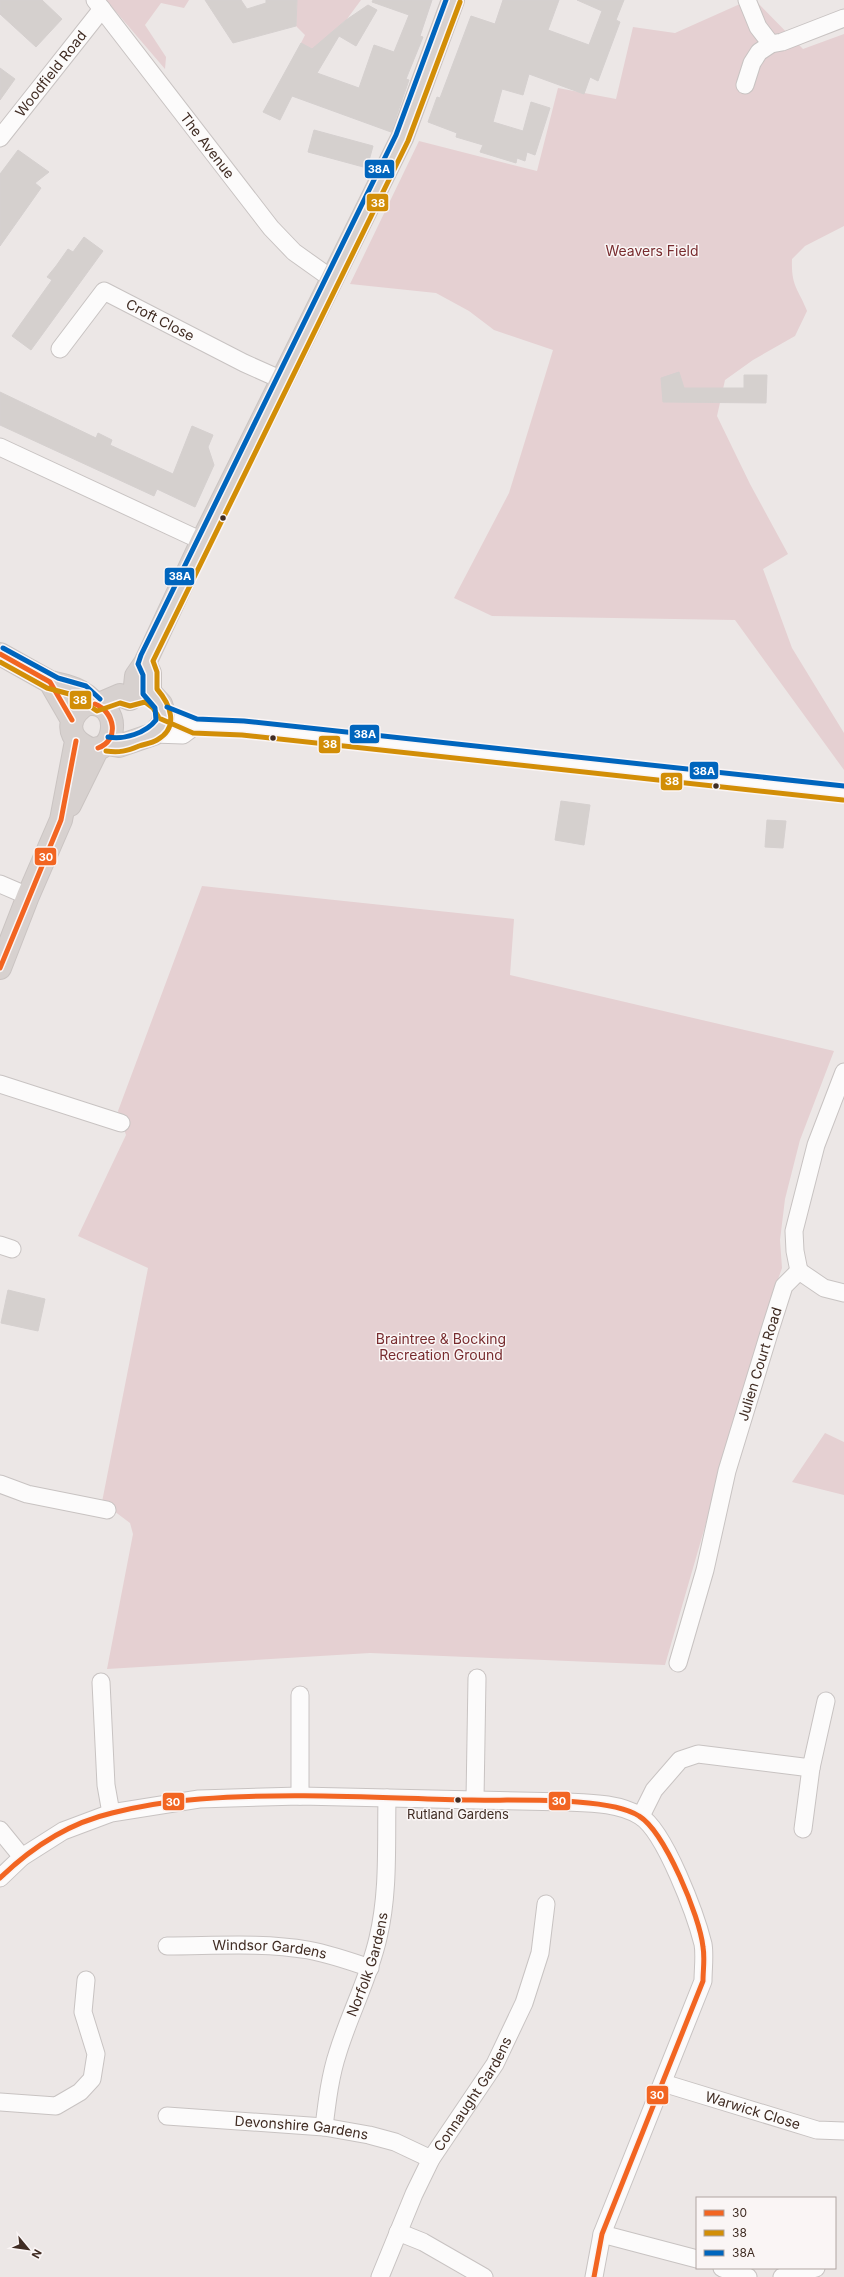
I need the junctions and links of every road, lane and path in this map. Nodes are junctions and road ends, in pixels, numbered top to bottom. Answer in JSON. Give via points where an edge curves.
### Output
{"nodes":[{"id":1,"x":453,"y":0,"type":"edge"},
{"id":2,"x":747,"y":0,"type":"edge"},
{"id":3,"x":99,"y":4,"type":"edge"},
{"id":4,"x":844,"y":18,"type":"edge"},
{"id":5,"x":770,"y":44,"type":"junction"},
{"id":6,"x":745,"y":85,"type":"dead end"},
{"id":7,"x":0,"y":138,"type":"edge"},
{"id":8,"x":332,"y":279,"type":"junction"},
{"id":9,"x":60,"y":349,"type":"dead end"},
{"id":10,"x":282,"y":380,"type":"junction"},
{"id":11,"x":0,"y":447,"type":"edge"},
{"id":12,"x":202,"y":541,"type":"junction"},
{"id":13,"x":0,"y":654,"type":"edge"},
{"id":14,"x":50,"y":682,"type":"junction"},
{"id":15,"x":146,"y":701,"type":"junction"},
{"id":16,"x":97,"y":704,"type":"junction"},
{"id":17,"x":72,"y":720,"type":"junction"},
{"id":18,"x":195,"y":726,"type":"junction"},
{"id":19,"x":148,"y":735,"type":"junction"},
{"id":20,"x":76,"y":741,"type":"junction"},
{"id":21,"x":102,"y":746,"type":"junction"},
{"id":22,"x":844,"y":792,"type":"edge"},
{"id":23,"x":61,"y":820,"type":"junction"},
{"id":24,"x":0,"y":884,"type":"edge"},
{"id":25,"x":28,"y":896,"type":"junction"},
{"id":26,"x":0,"y":968,"type":"edge"},
{"id":27,"x":844,"y":1072,"type":"edge"},
{"id":28,"x":0,"y":1084,"type":"edge"},
{"id":29,"x":121,"y":1123,"type":"dead end"},
{"id":30,"x":799,"y":1271,"type":"junction"},
{"id":31,"x":844,"y":1292,"type":"edge"},
{"id":32,"x":0,"y":1484,"type":"edge"},
{"id":33,"x":107,"y":1510,"type":"dead end"},
{"id":34,"x":678,"y":1663,"type":"dead end"},
{"id":35,"x":477,"y":1678,"type":"dead end"},
{"id":36,"x":101,"y":1682,"type":"dead end"},
{"id":37,"x":300,"y":1695,"type":"dead end"},
{"id":38,"x":826,"y":1701,"type":"dead end"},
{"id":39,"x":811,"y":1768,"type":"junction"},
{"id":40,"x":300,"y":1796,"type":"junction"},
{"id":41,"x":387,"y":1798,"type":"junction"},
{"id":42,"x":475,"y":1799,"type":"junction"},
{"id":43,"x":110,"y":1813,"type":"junction"},
{"id":44,"x":641,"y":1816,"type":"junction"},
{"id":45,"x":803,"y":1829,"type":"dead end"},
{"id":46,"x":0,"y":1830,"type":"edge"},
{"id":47,"x":22,"y":1857,"type":"junction"},
{"id":48,"x":0,"y":1878,"type":"edge"},
{"id":49,"x":546,"y":1904,"type":"dead end"},
{"id":50,"x":167,"y":1946,"type":"dead end"},
{"id":51,"x":370,"y":1968,"type":"junction"},
{"id":52,"x":86,"y":1980,"type":"dead end"},
{"id":53,"x":663,"y":2083,"type":"junction"},
{"id":54,"x":0,"y":2102,"type":"edge"},
{"id":55,"x":167,"y":2116,"type":"dead end"},
{"id":56,"x":324,"y":2127,"type":"junction"},
{"id":57,"x":844,"y":2131,"type":"edge"},
{"id":58,"x":431,"y":2159,"type":"junction"},
{"id":59,"x":398,"y":2232,"type":"junction"},
{"id":60,"x":602,"y":2234,"type":"junction"},
{"id":61,"x":696,"y":2259,"type":"edge"},
{"id":62,"x":725,"y":2269,"type":"edge"},
{"id":63,"x":813,"y":2269,"type":"edge"},
{"id":64,"x":380,"y":2277,"type":"edge"},
{"id":65,"x":484,"y":2277,"type":"edge"},
{"id":66,"x":594,"y":2277,"type":"edge"},
{"id":67,"x":748,"y":2277,"type":"edge"},
{"id":68,"x":782,"y":2277,"type":"edge"}],
"edges":[{"from":1,"to":8,"type":"main road","via":[[402,138]]},
{"from":2,"to":5,"type":"street","via":[[758,28]]},
{"from":3,"to":7,"type":"street","name":"Woodfield Road"},
{"from":3,"to":8,"type":"street","name":"The Avenue","via":[[271,228],[294,252]]},
{"from":4,"to":5,"type":"street","via":[[782,42]]},
{"from":5,"to":6,"type":"street","via":[[759,52],[752,63]]},
{"from":8,"to":10,"type":"main road"},
{"from":9,"to":10,"type":"street","name":"Croft Close","via":[[104,291]]},
{"from":10,"to":12,"type":"main road"},
{"from":11,"to":12,"type":"street"},
{"from":12,"to":15,"type":"main road","via":[[145,663],[136,676]]},
{"from":13,"to":14,"type":"main road"},
{"from":14,"to":16,"type":"main road","via":[[76,688]]},
{"from":14,"to":17,"type":"main road"},
{"from":15,"to":16,"type":"main road","via":[[120,695]]},
{"from":15,"to":18,"type":"street"},
{"from":15,"to":19,"type":"main road","via":[[163,723]]},
{"from":15,"to":19,"type":"main road","via":[[122,711],[124,725],[135,735]]},
{"from":16,"to":17,"type":"main road","via":[[87,704],[77,710]]},
{"from":16,"to":21,"type":"main road","via":[[108,713],[112,722],[112,735]]},
{"from":17,"to":20,"type":"main road","via":[[71,731]]},
{"from":18,"to":19,"type":"street","via":[[183,735]]},
{"from":18,"to":22,"type":"street","via":[[243,728]]},
{"from":19,"to":21,"type":"main road","via":[[119,746]]},
{"from":20,"to":21,"type":"main road","via":[[86,748]]},
{"from":20,"to":23,"type":"main road"},
{"from":21,"to":23,"type":"main road"},
{"from":23,"to":25,"type":"main road"},
{"from":24,"to":25,"type":"street"},
{"from":25,"to":26,"type":"main road"},
{"from":27,"to":30,"type":"street","via":[[816,1145],[798,1212],[794,1231]]},
{"from":28,"to":29,"type":"street"},
{"from":30,"to":31,"type":"street","via":[[824,1288]]},
{"from":30,"to":34,"type":"street","name":"Julien Court Road","via":[[784,1286],[770,1330],[727,1471],[705,1570]]},
{"from":32,"to":33,"type":"street","via":[[27,1494]]},
{"from":35,"to":42,"type":"street"},
{"from":36,"to":43,"type":"street","via":[[106,1785]]},
{"from":37,"to":40,"type":"street"},
{"from":38,"to":39,"type":"street"},
{"from":39,"to":44,"type":"street","via":[[698,1754],[680,1760],[654,1790]]},
{"from":39,"to":45,"type":"street"},
{"from":40,"to":41,"type":"street"},
{"from":40,"to":43,"type":"street","via":[[199,1799]]},
{"from":41,"to":42,"type":"street"},
{"from":41,"to":51,"type":"street","name":"Norfolk Gardens","via":[[386,1897]]},
{"from":42,"to":44,"type":"street","via":[[607,1804]]},
{"from":43,"to":47,"type":"street","via":[[63,1831]]},
{"from":44,"to":53,"type":"street","via":[[657,1834],[688,1895],[703,1945],[703,1981]]},
{"from":46,"to":47,"type":"street"},
{"from":47,"to":48,"type":"street"},
{"from":49,"to":58,"type":"street","name":"Connaught Gardens","via":[[540,1953],[524,2002],[495,2064]]},
{"from":50,"to":51,"type":"street","name":"Windsor Gardens","via":[[263,1946],[307,1950]]},
{"from":51,"to":56,"type":"street","name":"Norfolk Gardens","via":[[338,2052],[328,2092]]},
{"from":52,"to":54,"type":"street","via":[[83,2012],[96,2054],[92,2079],[80,2092],[56,2106]]},
{"from":53,"to":57,"type":"street","name":"Warwick Close","via":[[818,2130]]},
{"from":53,"to":60,"type":"street"},
{"from":55,"to":56,"type":"street","name":"Devonshire Gardens"},
{"from":56,"to":58,"type":"street","name":"Devonshire Gardens","via":[[395,2142]]},
{"from":58,"to":59,"type":"street","name":"Connaught Gardens"},
{"from":59,"to":64,"type":"street","name":"Connaught Gardens"},
{"from":59,"to":65,"type":"street","via":[[423,2242]]},
{"from":60,"to":61,"type":"street"},
{"from":60,"to":66,"type":"street"},
{"from":62,"to":67,"type":"street"},
{"from":63,"to":68,"type":"street"}]}
